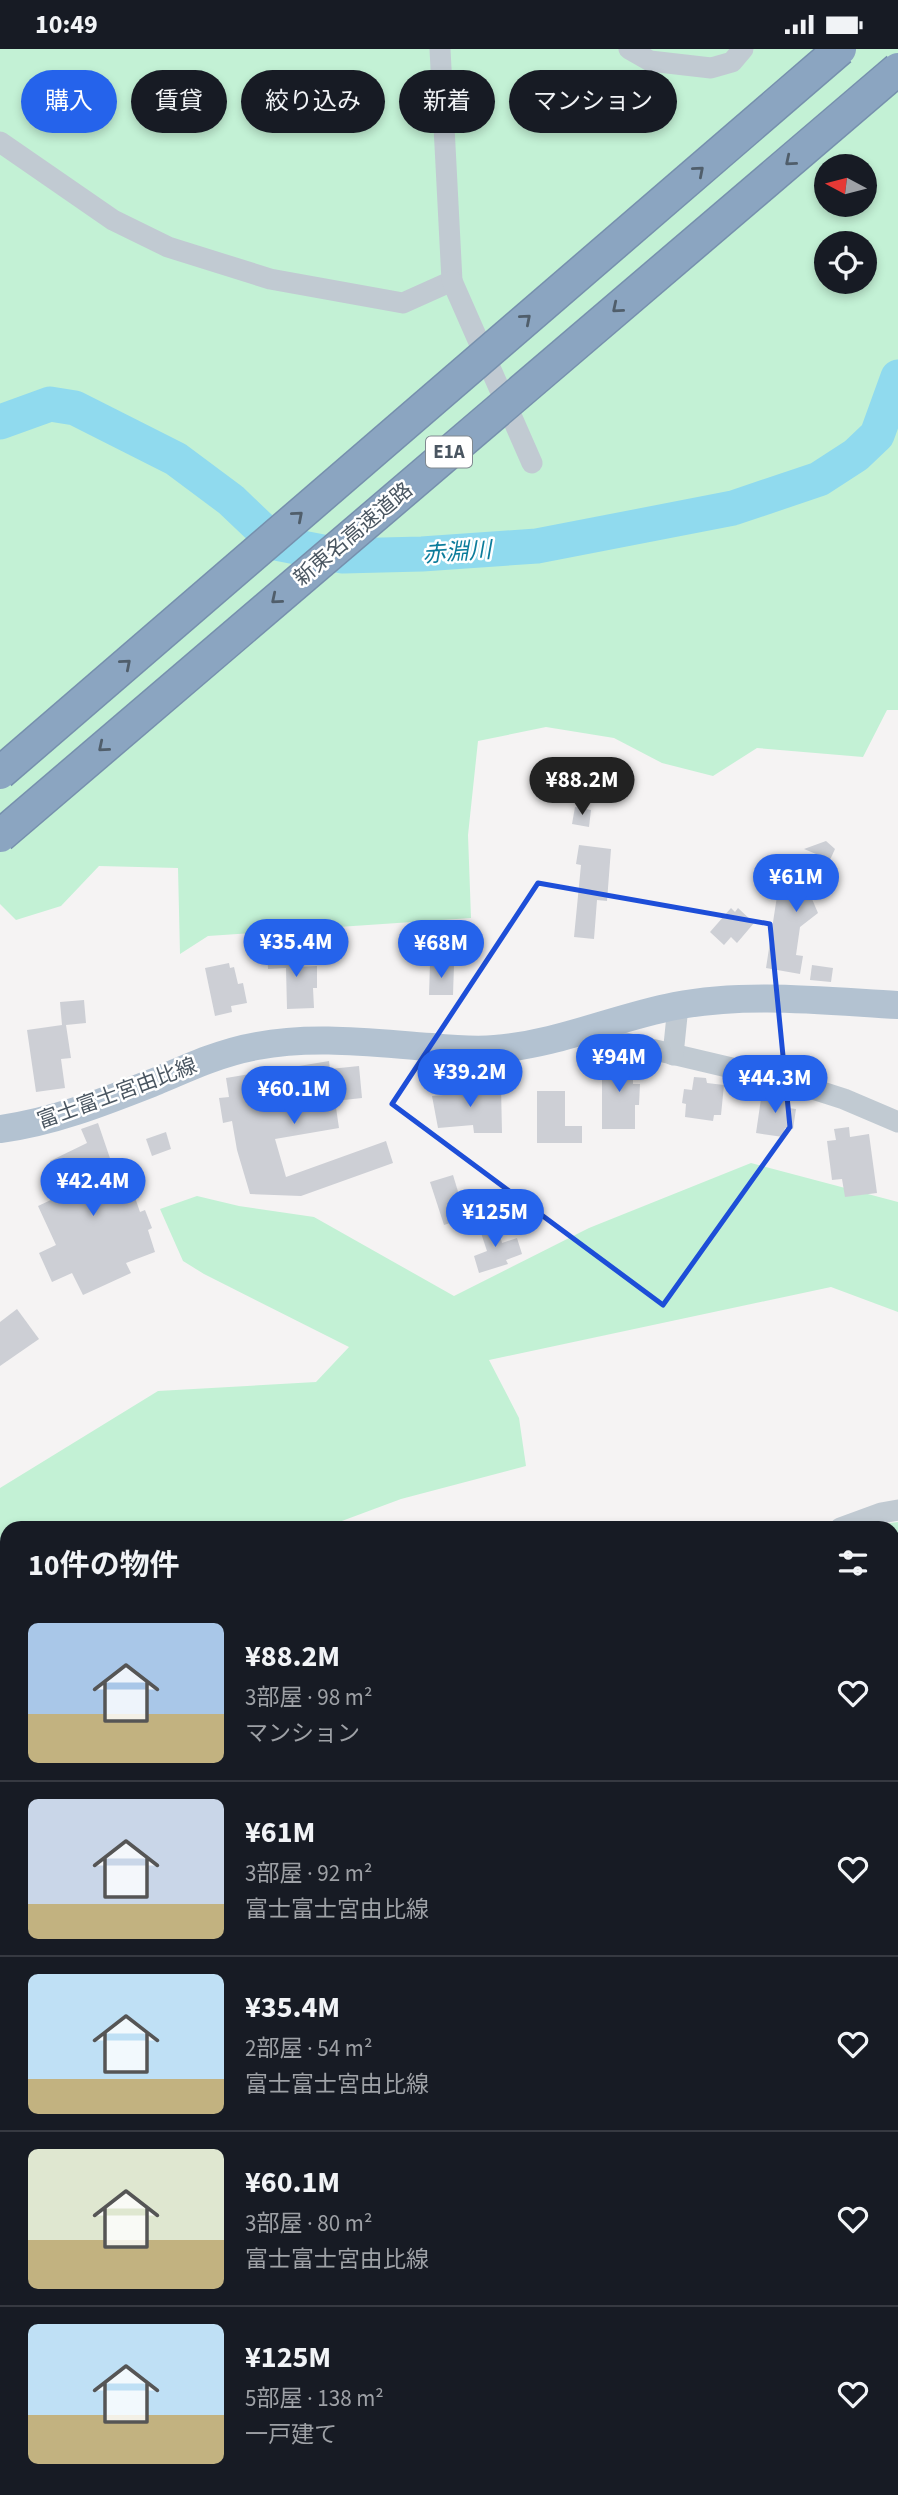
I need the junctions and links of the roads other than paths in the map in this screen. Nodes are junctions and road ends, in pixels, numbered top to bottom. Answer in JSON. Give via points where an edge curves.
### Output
{"nodes":[{"id":1,"x":440,"y":49,"type":"edge"},
{"id":2,"x":629,"y":49,"type":"edge"},
{"id":3,"x":743,"y":49,"type":"edge"},
{"id":4,"x":840,"y":49,"type":"edge"},
{"id":5,"x":898,"y":69,"type":"edge"},
{"id":6,"x":0,"y":142,"type":"edge"},
{"id":7,"x":452,"y":281,"type":"junction"},
{"id":8,"x":531,"y":463,"type":"dead end"},
{"id":9,"x":0,"y":773,"type":"edge"},
{"id":10,"x":0,"y":836,"type":"edge"},
{"id":11,"x":898,"y":1005,"type":"edge"},
{"id":12,"x":678,"y":1006,"type":"junction"},
{"id":13,"x":583,"y":1033,"type":"junction"},
{"id":14,"x":673,"y":1055,"type":"junction"},
{"id":15,"x":898,"y":1122,"type":"edge"},
{"id":16,"x":0,"y":1129,"type":"edge"},
{"id":17,"x":898,"y":1510,"type":"edge"},
{"id":18,"x":859,"y":1521,"type":"edge"}],
"edges":[{"from":1,"to":7,"type":"street"},
{"from":2,"to":3,"type":"street","via":[[650,61],[711,68],[732,62]]},
{"from":9,"to":4,"type":"highway","number":"E1A","one_way":true,"bridge":true},
{"from":5,"to":10,"type":"highway","name":"新東名高速道路","number":"E1A","one_way":true,"bridge":true},
{"from":6,"to":7,"type":"street","via":[[113,220],[168,247],[257,275],[403,303]]},
{"from":7,"to":8,"type":"street"},
{"from":11,"to":12,"type":"main road","name":"富士富士宮由比線","via":[[792,999]]},
{"from":12,"to":13,"type":"main road","name":"富士富士宮由比線"},
{"from":12,"to":14,"type":"street"},
{"from":13,"to":14,"type":"street"},
{"from":13,"to":16,"type":"main road","name":"富士富士宮由比線","via":[[492,1049],[301,1040],[256,1046],[222,1054],[75,1112]]},
{"from":14,"to":15,"type":"street","via":[[791,1082]]},
{"from":17,"to":18,"type":"street"}]}
